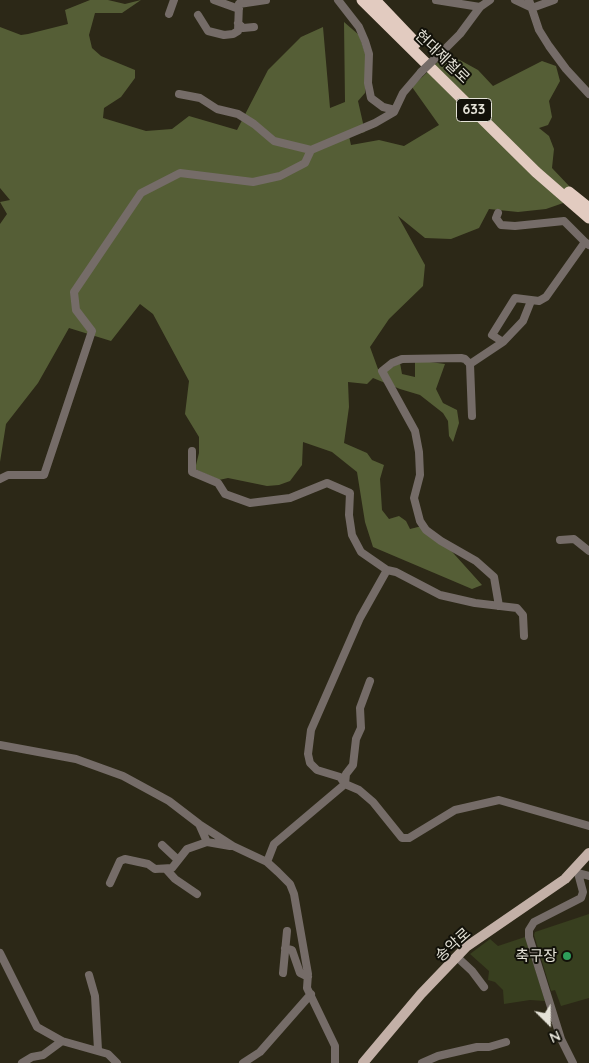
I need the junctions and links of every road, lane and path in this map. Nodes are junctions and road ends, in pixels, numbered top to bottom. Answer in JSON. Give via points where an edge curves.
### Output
{"nodes":[{"id":1,"x":174,"y":0,"type":"edge"},
{"id":2,"x":214,"y":0,"type":"edge"},
{"id":3,"x":266,"y":0,"type":"edge"},
{"id":4,"x":338,"y":0,"type":"edge"},
{"id":5,"x":362,"y":0,"type":"edge"},
{"id":6,"x":374,"y":0,"type":"edge"},
{"id":7,"x":436,"y":0,"type":"edge"},
{"id":8,"x":490,"y":0,"type":"edge"},
{"id":9,"x":515,"y":0,"type":"edge"},
{"id":10,"x":529,"y":0,"type":"edge"},
{"id":11,"x":554,"y":0,"type":"edge"},
{"id":12,"x":240,"y":5,"type":"edge"},
{"id":13,"x":480,"y":7,"type":"junction"},
{"id":14,"x":532,"y":8,"type":"junction"},
{"id":15,"x":169,"y":14,"type":"dead end"},
{"id":16,"x":198,"y":15,"type":"dead end"},
{"id":17,"x":238,"y":23,"type":"junction"},
{"id":18,"x":254,"y":27,"type":"dead end"},
{"id":19,"x":179,"y":94,"type":"dead end"},
{"id":20,"x":589,"y":94,"type":"edge"},
{"id":21,"x":395,"y":110,"type":"junction"},
{"id":22,"x":311,"y":150,"type":"junction"},
{"id":23,"x":585,"y":208,"type":"edge"},
{"id":24,"x":498,"y":213,"type":"dead end"},
{"id":25,"x":589,"y":218,"type":"edge"},
{"id":26,"x":587,"y":243,"type":"edge"},
{"id":27,"x":532,"y":301,"type":"junction"},
{"id":28,"x":503,"y":342,"type":"junction"},
{"id":29,"x":470,"y":364,"type":"junction"},
{"id":30,"x":472,"y":416,"type":"dead end"},
{"id":31,"x":192,"y":450,"type":"dead end"},
{"id":32,"x":0,"y":479,"type":"edge"},
{"id":33,"x":560,"y":540,"type":"dead end"},
{"id":34,"x":589,"y":551,"type":"edge"},
{"id":35,"x":387,"y":570,"type":"junction"},
{"id":36,"x":499,"y":606,"type":"junction"},
{"id":37,"x":524,"y":636,"type":"dead end"},
{"id":38,"x":370,"y":681,"type":"dead end"},
{"id":39,"x":0,"y":745,"type":"edge"},
{"id":40,"x":345,"y":784,"type":"junction"},
{"id":41,"x":199,"y":824,"type":"junction"},
{"id":42,"x":589,"y":826,"type":"edge"},
{"id":43,"x":207,"y":842,"type":"junction"},
{"id":44,"x":162,"y":845,"type":"dead end"},
{"id":45,"x":237,"y":848,"type":"junction"},
{"id":46,"x":589,"y":853,"type":"edge"},
{"id":47,"x":178,"y":860,"type":"junction"},
{"id":48,"x":267,"y":862,"type":"junction"},
{"id":49,"x":589,"y":862,"type":"edge"},
{"id":50,"x":166,"y":868,"type":"junction"},
{"id":51,"x":578,"y":873,"type":"junction"},
{"id":52,"x":589,"y":876,"type":"edge"},
{"id":53,"x":110,"y":883,"type":"dead end"},
{"id":54,"x":197,"y":894,"type":"dead end"},
{"id":55,"x":287,"y":931,"type":"dead end"},
{"id":56,"x":285,"y":948,"type":"junction"},
{"id":57,"x":0,"y":953,"type":"edge"},
{"id":58,"x":458,"y":958,"type":"junction"},
{"id":59,"x":284,"y":973,"type":"dead end"},
{"id":60,"x":89,"y":975,"type":"dead end"},
{"id":61,"x":308,"y":977,"type":"junction"},
{"id":62,"x":484,"y":987,"type":"dead end"},
{"id":63,"x":311,"y":994,"type":"junction"},
{"id":64,"x":62,"y":1041,"type":"junction"},
{"id":65,"x":506,"y":1042,"type":"dead end"},
{"id":66,"x":98,"y":1050,"type":"junction"},
{"id":67,"x":22,"y":1063,"type":"edge"},
{"id":68,"x":117,"y":1063,"type":"edge"},
{"id":69,"x":243,"y":1063,"type":"edge"},
{"id":70,"x":335,"y":1063,"type":"edge"},
{"id":71,"x":368,"y":1063,"type":"edge"},
{"id":72,"x":422,"y":1063,"type":"edge"},
{"id":73,"x":573,"y":1063,"type":"edge"}],
"edges":[{"from":1,"to":15,"type":"street"},
{"from":2,"to":12,"type":"street"},
{"from":3,"to":12,"type":"street"},
{"from":4,"to":21,"type":"street","via":[[359,26],[366,41],[371,98],[383,107]]},
{"from":5,"to":23,"type":"highway","name":"현대제철로","number":"633","via":[[536,172]]},
{"from":6,"to":23,"type":"highway","name":"현대제철로","number":"633"},
{"from":7,"to":13,"type":"street"},
{"from":8,"to":13,"type":"street"},
{"from":9,"to":14,"type":"street"},
{"from":10,"to":14,"type":"street"},
{"from":11,"to":14,"type":"street"},
{"from":12,"to":17,"type":"street"},
{"from":13,"to":21,"type":"street","bridge":true,"via":[[460,34],[403,93]]},
{"from":14,"to":20,"type":"street","via":[[539,30],[549,46]]},
{"from":16,"to":17,"type":"street","via":[[208,31],[216,34],[238,31]]},
{"from":17,"to":18,"type":"street","via":[[243,28]]},
{"from":19,"to":22,"type":"street","via":[[200,98],[217,109],[238,114],[274,141]]},
{"from":21,"to":22,"type":"street","via":[[375,123]]},
{"from":22,"to":32,"type":"street","via":[[305,163],[280,176],[253,182],[180,173],[141,193],[74,292],[76,310],[92,331],[44,475],[8,475]]},
{"from":23,"to":25,"type":"highway","name":"현대제철로","number":"633"},
{"from":24,"to":26,"type":"street","via":[[496,218],[501,224],[515,226],[564,221]]},
{"from":26,"to":27,"type":"street","via":[[546,297]]},
{"from":27,"to":28,"type":"street","via":[[524,321]]},
{"from":27,"to":28,"type":"street","via":[[515,298],[492,335]]},
{"from":28,"to":29,"type":"street"},
{"from":29,"to":30,"type":"street"},
{"from":29,"to":36,"type":"street","via":[[461,358],[402,359],[382,371],[415,431],[420,475],[414,498],[420,521],[426,530],[476,561],[494,577]]},
{"from":31,"to":35,"type":"street","via":[[192,472],[218,483],[224,494],[250,503],[290,498],[326,483],[350,493],[352,535],[361,552]]},
{"from":33,"to":34,"type":"street","via":[[574,539]]},
{"from":35,"to":36,"type":"street","via":[[440,595]]},
{"from":35,"to":40,"type":"street","via":[[360,618],[311,730],[310,763],[317,770],[340,777]]},
{"from":36,"to":37,"type":"street","via":[[521,610]]},
{"from":38,"to":40,"type":"street","via":[[360,708],[361,728]]},
{"from":39,"to":41,"type":"street","via":[[76,760],[123,776],[169,801]]},
{"from":40,"to":42,"type":"street","via":[[359,790],[372,802],[402,838],[416,834],[455,810],[499,800]]},
{"from":40,"to":48,"type":"street","via":[[274,844]]},
{"from":41,"to":43,"type":"street"},
{"from":41,"to":45,"type":"street"},
{"from":43,"to":45,"type":"street"},
{"from":43,"to":47,"type":"street","via":[[186,850]]},
{"from":44,"to":47,"type":"street"},
{"from":45,"to":48,"type":"street"},
{"from":46,"to":71,"type":"main road","via":[[565,879],[466,947],[421,994]]},
{"from":47,"to":50,"type":"street","via":[[176,865]]},
{"from":48,"to":61,"type":"street","via":[[290,884],[294,894]]},
{"from":49,"to":51,"type":"main road","name":"송악로"},
{"from":50,"to":53,"type":"street","via":[[154,869],[148,864],[125,859],[120,861]]},
{"from":50,"to":54,"type":"street","via":[[181,884]]},
{"from":51,"to":52,"type":"street"},
{"from":51,"to":58,"type":"main road","name":"송악로","via":[[552,894],[487,934]]},
{"from":51,"to":73,"type":"street","via":[[583,892],[581,898],[534,922],[529,930],[561,1039]]},
{"from":55,"to":56,"type":"street"},
{"from":56,"to":59,"type":"street"},
{"from":56,"to":61,"type":"street","via":[[292,950],[300,973]]},
{"from":57,"to":64,"type":"street","via":[[31,1020],[44,1033]]},
{"from":58,"to":62,"type":"street"},
{"from":58,"to":71,"type":"main road","name":"송악로"},
{"from":60,"to":66,"type":"street","via":[[95,996]]},
{"from":61,"to":63,"type":"street","via":[[307,988]]},
{"from":63,"to":69,"type":"street","via":[[260,1052]]},
{"from":63,"to":70,"type":"street","via":[[335,1046]]},
{"from":64,"to":66,"type":"street"},
{"from":64,"to":67,"type":"street","via":[[43,1055]]},
{"from":65,"to":72,"type":"street","via":[[438,1056]]},
{"from":66,"to":68,"type":"street"}]}
